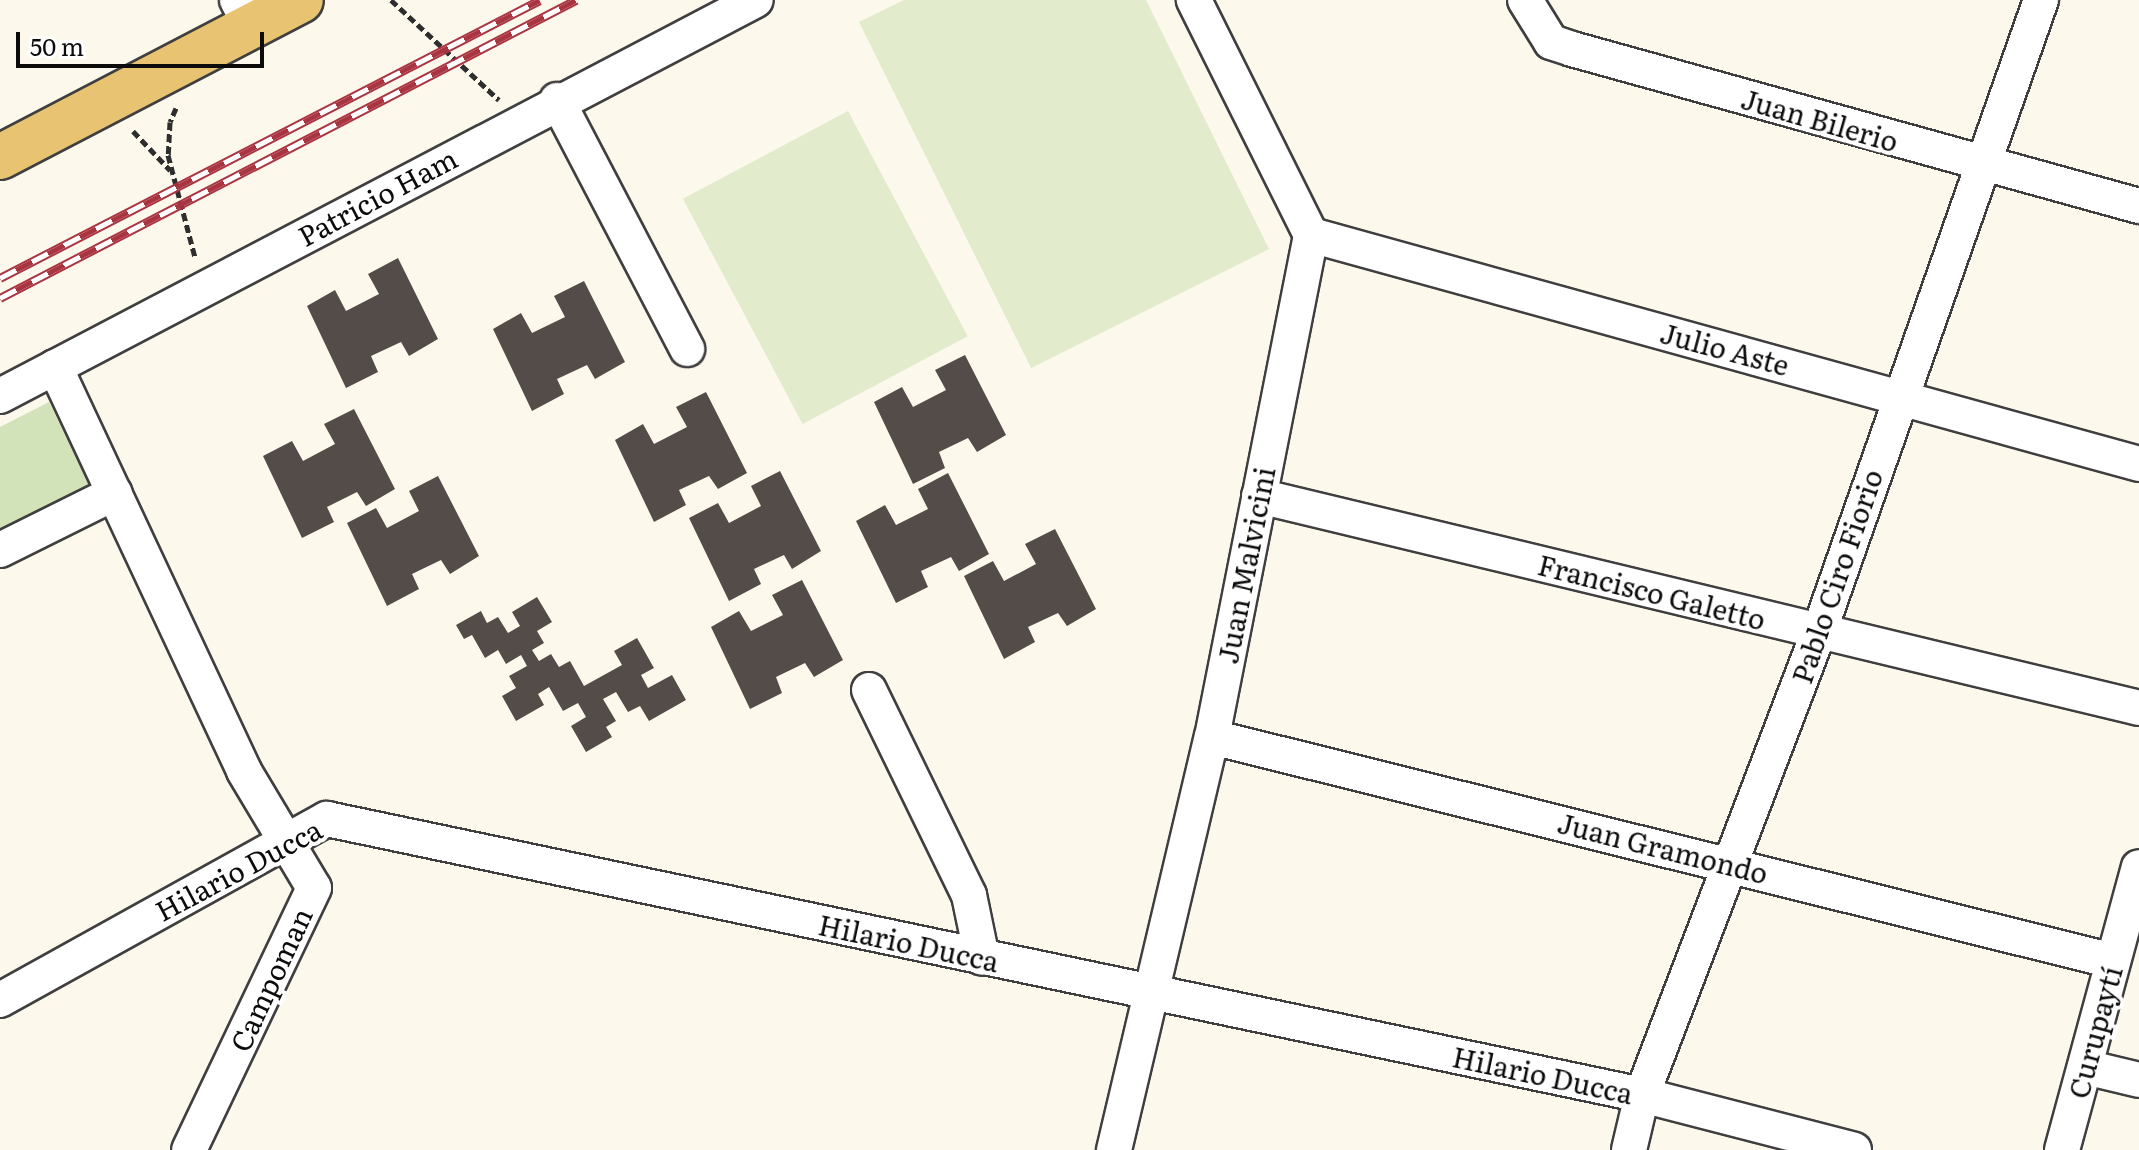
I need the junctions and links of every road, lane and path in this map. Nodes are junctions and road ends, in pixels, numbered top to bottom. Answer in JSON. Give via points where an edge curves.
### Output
{"nodes":[{"id":1,"x":301,"y":0,"type":"edge"},
{"id":2,"x":391,"y":0,"type":"edge"},
{"id":3,"x":756,"y":0,"type":"edge"},
{"id":4,"x":1194,"y":0,"type":"edge"},
{"id":5,"x":1525,"y":0,"type":"edge"},
{"id":6,"x":2041,"y":0,"type":"edge"},
{"id":7,"x":243,"y":13,"type":"edge"},
{"id":8,"x":557,"y":100,"type":"junction"},
{"id":9,"x":179,"y":102,"type":"dead end"},
{"id":10,"x":102,"y":105,"type":"junction"},
{"id":11,"x":520,"y":119,"type":"junction"},
{"id":12,"x":0,"y":157,"type":"edge"},
{"id":13,"x":1985,"y":166,"type":"junction"},
{"id":14,"x":173,"y":174,"type":"junction"},
{"id":15,"x":2139,"y":206,"type":"edge"},
{"id":16,"x":1311,"y":235,"type":"junction"},
{"id":17,"x":202,"y":289,"type":"junction"},
{"id":18,"x":687,"y":349,"type":"dead end"},
{"id":19,"x":55,"y":367,"type":"junction"},
{"id":20,"x":1899,"y":395,"type":"junction"},
{"id":21,"x":0,"y":396,"type":"edge"},
{"id":22,"x":2139,"y":464,"type":"edge"},
{"id":23,"x":115,"y":493,"type":"junction"},
{"id":24,"x":1259,"y":496,"type":"junction"},
{"id":25,"x":0,"y":550,"type":"edge"},
{"id":26,"x":1819,"y":632,"type":"junction"},
{"id":27,"x":869,"y":690,"type":"dead end"},
{"id":28,"x":2139,"y":708,"type":"edge"},
{"id":29,"x":1212,"y":737,"type":"junction"},
{"id":30,"x":286,"y":839,"type":"junction"},
{"id":31,"x":1727,"y":862,"type":"junction"},
{"id":32,"x":2139,"y":867,"type":"edge"},
{"id":33,"x":982,"y":958,"type":"junction"},
{"id":34,"x":2113,"y":961,"type":"junction"},
{"id":35,"x":1149,"y":989,"type":"junction"},
{"id":36,"x":0,"y":1000,"type":"edge"},
{"id":37,"x":2085,"y":1067,"type":"junction"},
{"id":38,"x":2139,"y":1080,"type":"edge"},
{"id":39,"x":1642,"y":1095,"type":"junction"},
{"id":40,"x":189,"y":1150,"type":"edge"},
{"id":41,"x":1114,"y":1150,"type":"edge"},
{"id":42,"x":1629,"y":1150,"type":"edge"},
{"id":43,"x":1854,"y":1150,"type":"edge"},
{"id":44,"x":2062,"y":1150,"type":"edge"}],
"edges":[{"from":1,"to":7,"type":"main road"},
{"from":2,"to":11,"type":"path"},
{"from":3,"to":8,"type":"street","name":"Patricio Ham"},
{"from":4,"to":16,"type":"street"},
{"from":5,"to":13,"type":"street","name":"Juan Bilerio","via":[[1551,42]]},
{"from":6,"to":13,"type":"street","name":"Pablo Ciro Fiorio"},
{"from":7,"to":10,"type":"main road"},
{"from":8,"to":11,"type":"street","name":"Patricio Ham"},
{"from":8,"to":18,"type":"street"},
{"from":9,"to":14,"type":"path","via":[[170,122]]},
{"from":10,"to":12,"type":"main road"},
{"from":10,"to":14,"type":"path"},
{"from":11,"to":17,"type":"street","name":"Patricio Ham"},
{"from":13,"to":15,"type":"street","name":"Juan Bilerio"},
{"from":13,"to":20,"type":"street","name":"Pablo Ciro Fiorio"},
{"from":14,"to":17,"type":"path"},
{"from":16,"to":20,"type":"street","name":"Julio Aste"},
{"from":16,"to":24,"type":"street","name":"Juan Malvicini"},
{"from":17,"to":19,"type":"street","name":"Patricio Ham"},
{"from":19,"to":21,"type":"street","name":"Patricio Ham"},
{"from":19,"to":23,"type":"street","name":"Campoman"},
{"from":20,"to":22,"type":"street","name":"Julio Aste"},
{"from":20,"to":26,"type":"street","name":"Pablo Ciro Fiorio"},
{"from":23,"to":25,"type":"street"},
{"from":23,"to":30,"type":"street","name":"Campoman","via":[[244,771]]},
{"from":24,"to":26,"type":"street","name":"Francisco Galetto"},
{"from":24,"to":29,"type":"street","name":"Juan Malvicini"},
{"from":26,"to":28,"type":"street","name":"Francisco Galetto"},
{"from":26,"to":31,"type":"street","name":"Pablo Ciro Fiorio"},
{"from":27,"to":33,"type":"street","via":[[969,895]]},
{"from":29,"to":31,"type":"street","name":"Juan Gramondo"},
{"from":29,"to":35,"type":"street","name":"Juan Malvicini"},
{"from":30,"to":33,"type":"street","name":"Hilario Ducca","via":[[327,819]]},
{"from":30,"to":36,"type":"street","name":"Hilario Ducca"},
{"from":30,"to":40,"type":"street","name":"Campoman","via":[[314,888]]},
{"from":31,"to":34,"type":"street","name":"Juan Gramondo"},
{"from":31,"to":39,"type":"street","name":"Pablo Ciro Fiorio"},
{"from":32,"to":34,"type":"street","name":"Curupaytí"},
{"from":33,"to":35,"type":"street","name":"Hilario Ducca"},
{"from":34,"to":37,"type":"street","name":"Curupaytí"},
{"from":35,"to":39,"type":"street","name":"Hilario Ducca"},
{"from":35,"to":41,"type":"street","name":"Juan Malvicini"},
{"from":37,"to":38,"type":"street"},
{"from":37,"to":44,"type":"street","name":"Curupaytí"},
{"from":39,"to":42,"type":"street","name":"Pablo Ciro Fiorio"},
{"from":39,"to":43,"type":"street","name":"Hilario Ducca"}]}
